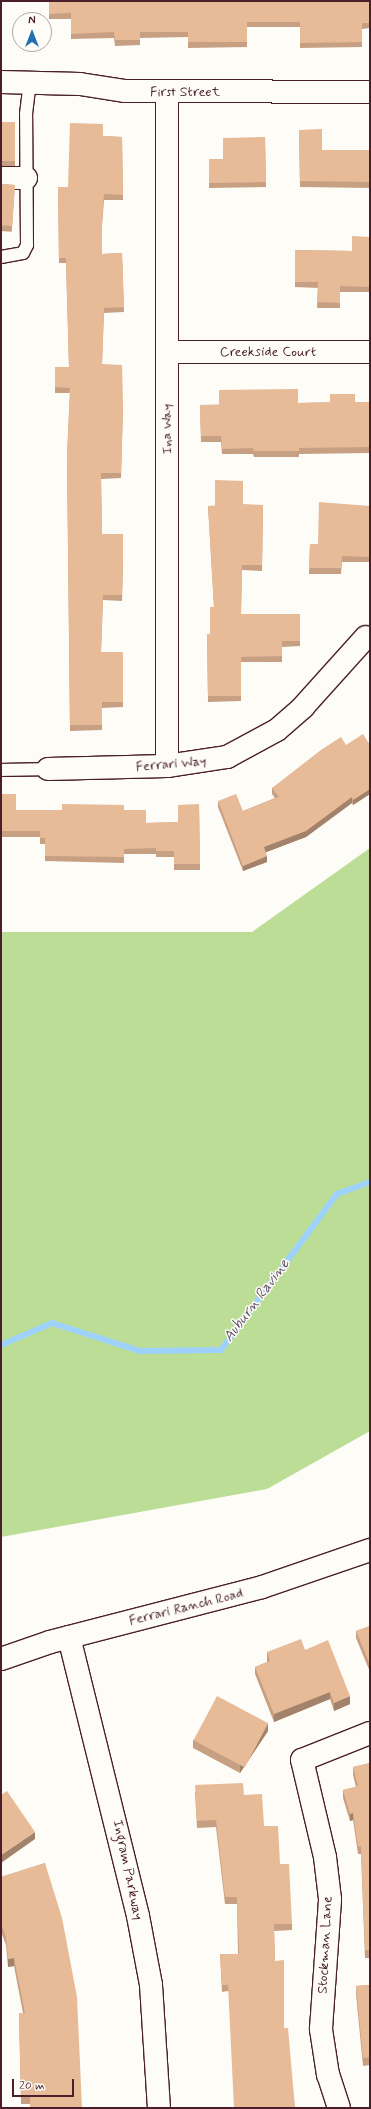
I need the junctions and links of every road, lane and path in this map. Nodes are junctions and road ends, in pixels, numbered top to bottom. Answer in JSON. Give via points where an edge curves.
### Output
{"nodes":[{"id":1,"x":1,"y":82,"type":"edge"},
{"id":2,"x":30,"y":82,"type":"junction"},
{"id":3,"x":167,"y":92,"type":"junction"},
{"id":4,"x":370,"y":92,"type":"edge"},
{"id":5,"x":1,"y":178,"type":"edge"},
{"id":6,"x":26,"y":178,"type":"junction"},
{"id":7,"x":1,"y":257,"type":"edge"},
{"id":8,"x":167,"y":352,"type":"junction"},
{"id":9,"x":370,"y":352,"type":"edge"},
{"id":10,"x":366,"y":637,"type":"dead end"},
{"id":11,"x":167,"y":766,"type":"junction"},
{"id":12,"x":48,"y":769,"type":"joint"},
{"id":13,"x":1,"y":770,"type":"edge"},
{"id":14,"x":370,"y":1550,"type":"edge"},
{"id":15,"x":69,"y":1637,"type":"junction"},
{"id":16,"x":1,"y":1659,"type":"edge"},
{"id":17,"x":370,"y":1733,"type":"edge"},
{"id":18,"x":159,"y":2108,"type":"edge"},
{"id":19,"x":339,"y":2108,"type":"edge"}],
"edges":[{"from":1,"to":2,"type":"street","name":"First Street"},
{"from":2,"to":3,"type":"street","name":"First Street"},
{"from":2,"to":6,"type":"lane"},
{"from":3,"to":4,"type":"street","name":"First Street"},
{"from":3,"to":8,"type":"street","name":"Ina Way"},
{"from":5,"to":6,"type":"street"},
{"from":6,"to":7,"type":"lane","via":[[27,244],[23,253]]},
{"from":8,"to":9,"type":"street","name":"Creekside Court"},
{"from":8,"to":11,"type":"street","name":"Ina Way"},
{"from":10,"to":11,"type":"street","name":"Ferrari Way","via":[[303,707],[277,730],[227,757]]},
{"from":11,"to":12,"type":"street","name":"Ferrari Way"},
{"from":12,"to":13,"type":"lane"},
{"from":14,"to":15,"type":"street","name":"Ferrari Ranch Road","via":[[262,1587]]},
{"from":15,"to":16,"type":"street","name":"Ferrari Ranch Road"},
{"from":15,"to":18,"type":"street","name":"Ingram Parkway","via":[[138,1916],[151,1985]]},
{"from":17,"to":19,"type":"street","name":"Stockman Lane","via":[[302,1760],[325,1857],[330,1899],[321,2029],[328,2075]]}]}
